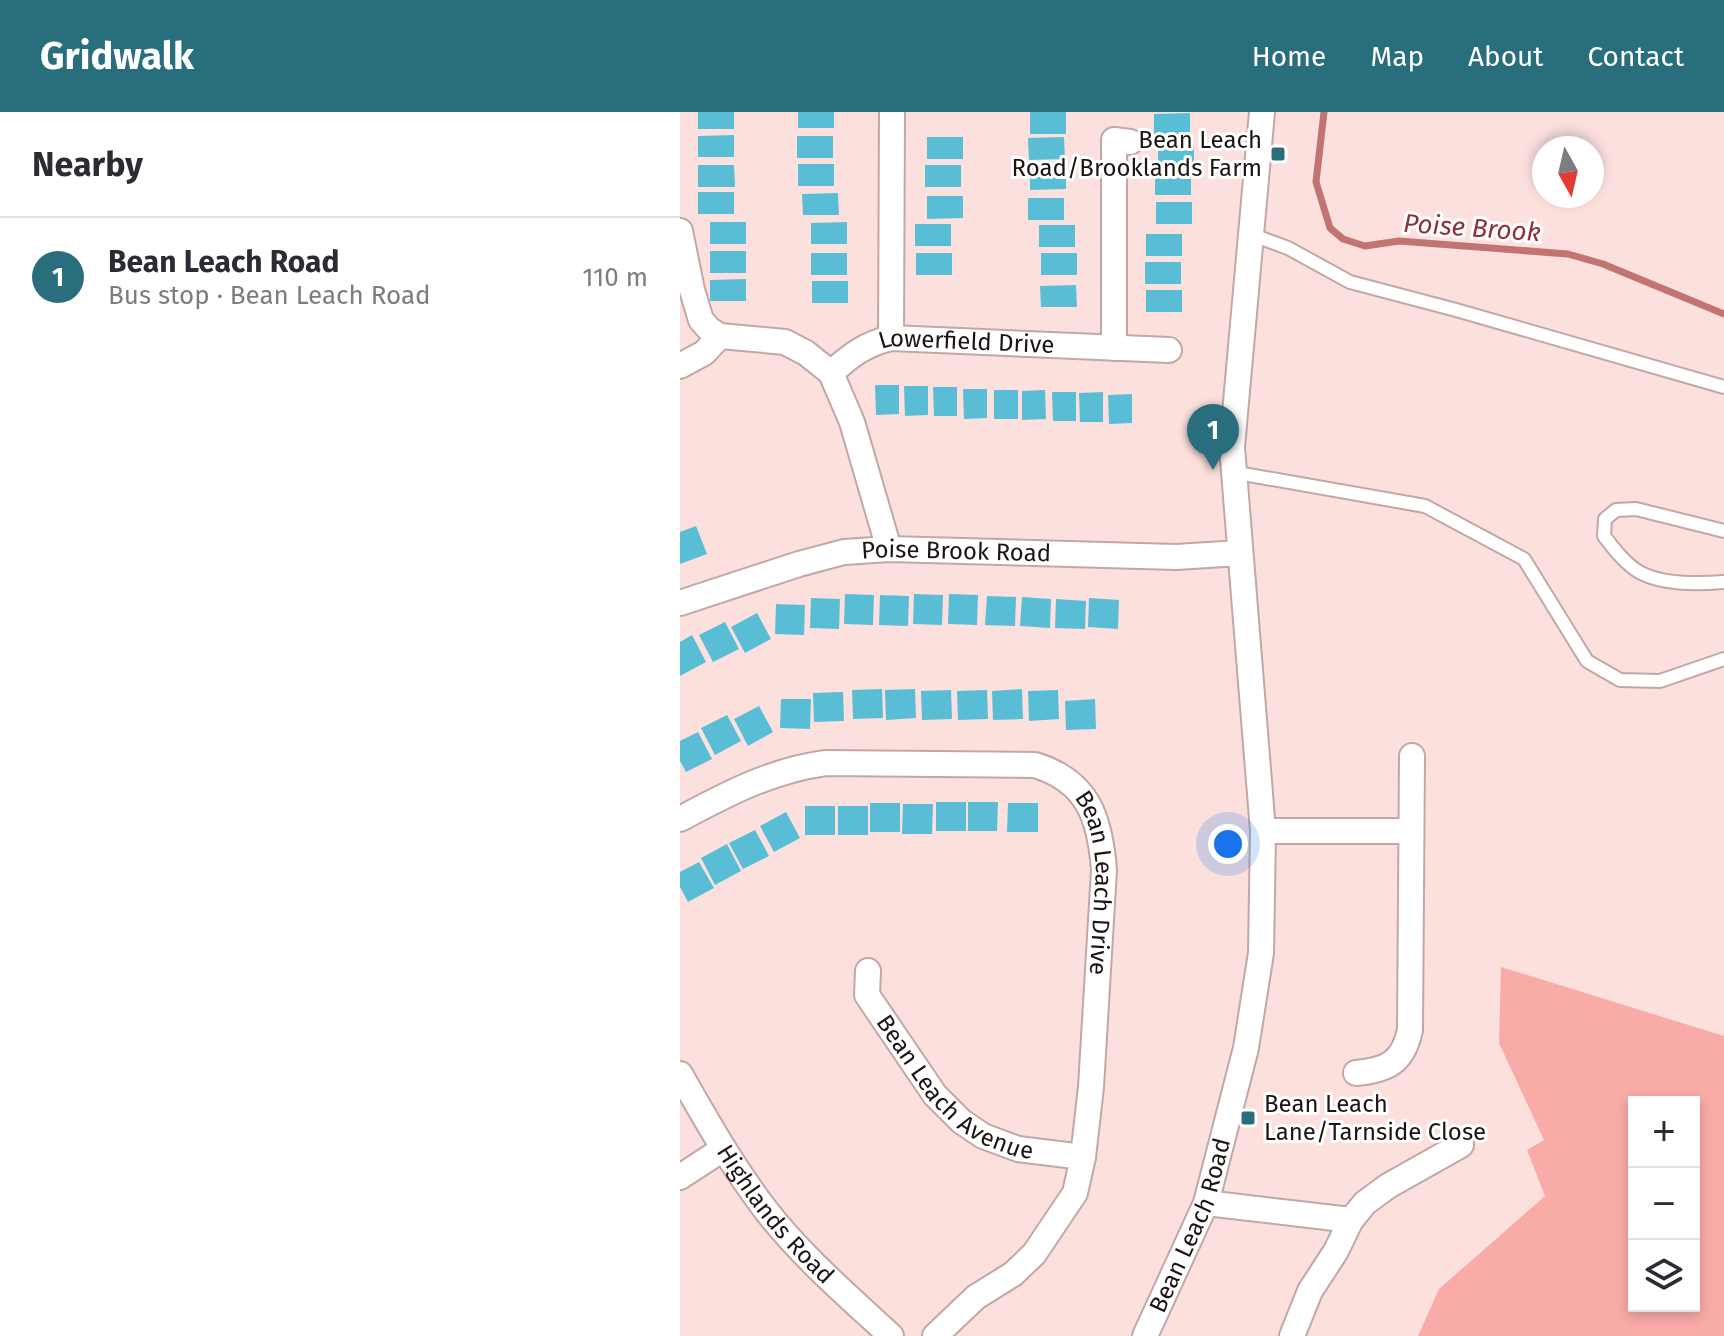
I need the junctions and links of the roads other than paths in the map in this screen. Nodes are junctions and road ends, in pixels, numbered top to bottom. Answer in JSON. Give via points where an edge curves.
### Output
{"nodes":[{"id":1,"x":892,"y":112,"type":"edge"},
{"id":2,"x":1262,"y":112,"type":"edge"},
{"id":3,"x":1115,"y":140,"type":"dead end"},
{"id":4,"x":680,"y":231,"type":"edge"},
{"id":5,"x":1250,"y":234,"type":"junction"},
{"id":6,"x":720,"y":336,"type":"junction"},
{"id":7,"x":891,"y":338,"type":"junction"},
{"id":8,"x":1114,"y":348,"type":"junction"},
{"id":9,"x":1169,"y":350,"type":"dead end"},
{"id":10,"x":680,"y":366,"type":"edge"},
{"id":11,"x":831,"y":373,"type":"junction"},
{"id":12,"x":1724,"y":387,"type":"edge"},
{"id":13,"x":1232,"y":472,"type":"junction"},
{"id":14,"x":1724,"y":531,"type":"edge"},
{"id":15,"x":889,"y":549,"type":"junction"},
{"id":16,"x":1240,"y":553,"type":"junction"},
{"id":17,"x":1724,"y":582,"type":"edge"},
{"id":18,"x":680,"y":603,"type":"edge"},
{"id":19,"x":1724,"y":659,"type":"edge"},
{"id":20,"x":1412,"y":756,"type":"dead end"},
{"id":21,"x":680,"y":819,"type":"edge"},
{"id":22,"x":1263,"y":831,"type":"junction"},
{"id":23,"x":1410,"y":831,"type":"junction"},
{"id":24,"x":868,"y":971,"type":"dead end"},
{"id":25,"x":1356,"y":1071,"type":"dead end"},
{"id":26,"x":680,"y":1074,"type":"edge"},
{"id":27,"x":1461,"y":1145,"type":"dead end"},
{"id":28,"x":723,"y":1149,"type":"junction"},
{"id":29,"x":1083,"y":1157,"type":"junction"},
{"id":30,"x":680,"y":1177,"type":"edge"},
{"id":31,"x":1206,"y":1203,"type":"junction"},
{"id":32,"x":1351,"y":1220,"type":"junction"},
{"id":33,"x":891,"y":1336,"type":"edge"},
{"id":34,"x":935,"y":1336,"type":"edge"},
{"id":35,"x":1145,"y":1336,"type":"edge"},
{"id":36,"x":1292,"y":1336,"type":"edge"}],
"edges":[{"from":1,"to":7,"type":"street"},
{"from":2,"to":5,"type":"street","name":"Bean Leach Road"},
{"from":3,"to":8,"type":"street"},
{"from":4,"to":6,"type":"street","via":[[701,320]]},
{"from":5,"to":12,"type":"lane","via":[[1350,282]]},
{"from":5,"to":13,"type":"street","name":"Bean Leach Road"},
{"from":6,"to":10,"type":"street"},
{"from":6,"to":11,"type":"street","via":[[785,342]]},
{"from":7,"to":8,"type":"street","name":"Lowerfield Drive"},
{"from":7,"to":11,"type":"street","name":"Lowerfield Drive","via":[[854,353]]},
{"from":8,"to":9,"type":"street","name":"Lowerfield Drive"},
{"from":11,"to":15,"type":"street","via":[[852,422]]},
{"from":13,"to":16,"type":"street","name":"Bean Leach Road"},
{"from":13,"to":19,"type":"lane","via":[[1425,506],[1524,559],[1587,661],[1620,680],[1660,681]]},
{"from":14,"to":17,"type":"lane","via":[[1636,509],[1616,510],[1605,519],[1604,536],[1641,573],[1698,584]]},
{"from":15,"to":16,"type":"street","name":"Poise Brook Road","via":[[1176,557]]},
{"from":15,"to":18,"type":"street","name":"Poise Brook Road","via":[[844,552]]},
{"from":16,"to":22,"type":"street","name":"Bean Leach Road"},
{"from":20,"to":23,"type":"street"},
{"from":21,"to":29,"type":"street","name":"Bean Leach Drive","via":[[753,781],[826,763],[1035,765],[1073,783],[1095,819],[1104,870]]},
{"from":22,"to":23,"type":"street"},
{"from":22,"to":31,"type":"street","name":"Bean Leach Road","via":[[1261,953],[1246,1048]]},
{"from":23,"to":25,"type":"street","via":[[1410,1030],[1398,1058],[1387,1066]]},
{"from":24,"to":29,"type":"street","name":"Bean Leach Avenue","via":[[867,995],[935,1095],[961,1121],[1018,1149]]},
{"from":26,"to":28,"type":"street","name":"Highlands Road"},
{"from":27,"to":32,"type":"street","via":[[1388,1186]]},
{"from":28,"to":30,"type":"street"},
{"from":28,"to":33,"type":"street","name":"Highlands Road","via":[[766,1211]]},
{"from":29,"to":34,"type":"street","name":"Bean Leach Drive","via":[[1075,1193],[1034,1254]]},
{"from":31,"to":32,"type":"street"},
{"from":31,"to":35,"type":"street","name":"Bean Leach Road"},
{"from":32,"to":36,"type":"street","via":[[1310,1291]]}]}
